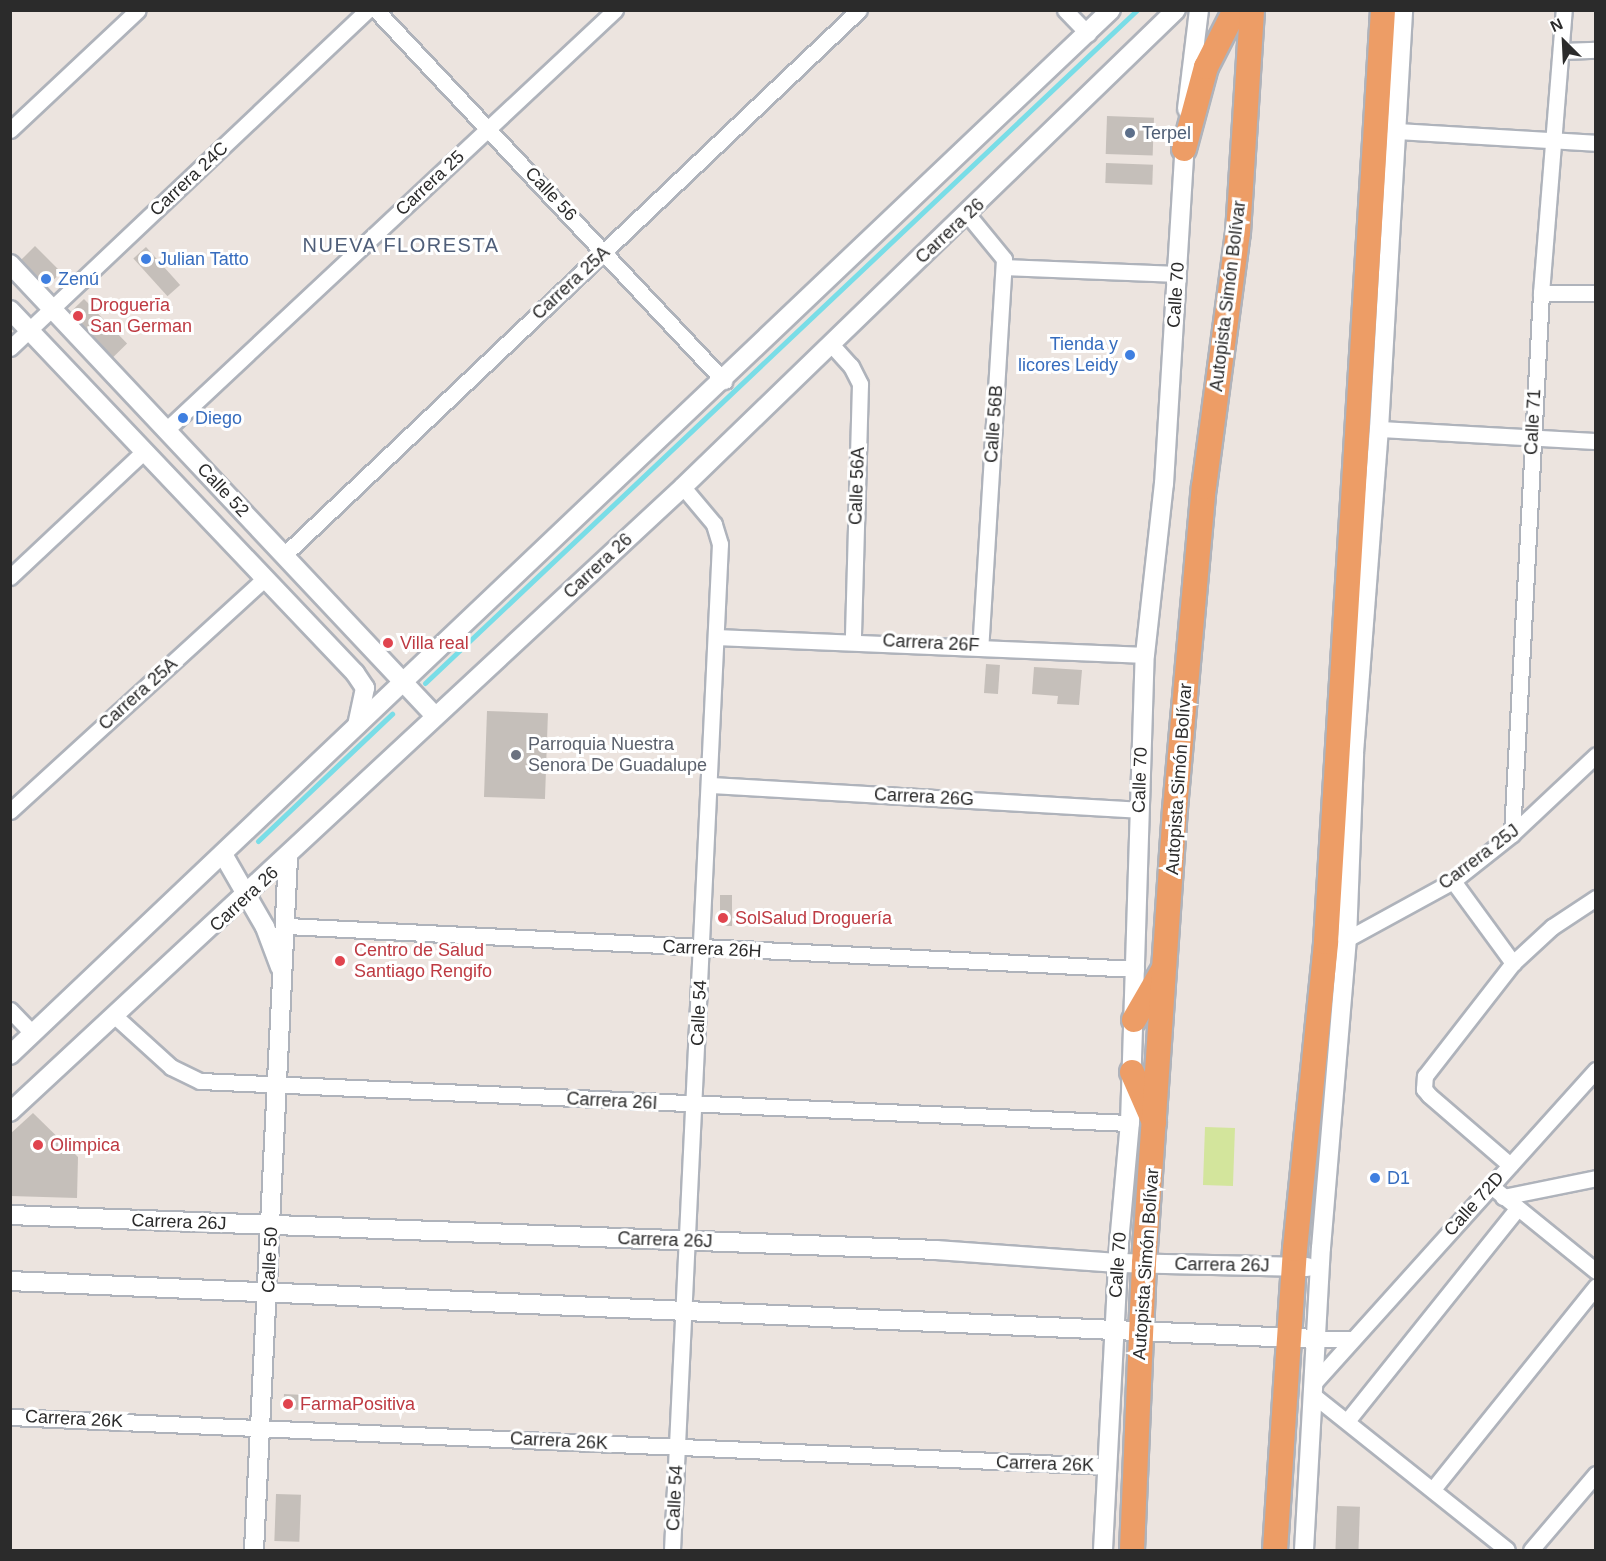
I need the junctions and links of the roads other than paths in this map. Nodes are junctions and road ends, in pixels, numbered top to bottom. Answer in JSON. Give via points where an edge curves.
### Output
{"nodes":[{"id":1,"x":138,"y":10,"type":"edge"},
{"id":2,"x":367,"y":10,"type":"edge"},
{"id":3,"x":376,"y":10,"type":"edge"},
{"id":4,"x":615,"y":10,"type":"edge"},
{"id":5,"x":859,"y":10,"type":"edge"},
{"id":6,"x":1065,"y":10,"type":"edge"},
{"id":7,"x":1112,"y":10,"type":"edge"},
{"id":8,"x":1176,"y":10,"type":"edge"},
{"id":9,"x":1199,"y":10,"type":"edge"},
{"id":10,"x":1235,"y":10,"type":"edge"},
{"id":11,"x":1252,"y":10,"type":"edge"},
{"id":12,"x":1383,"y":10,"type":"edge"},
{"id":13,"x":1402,"y":10,"type":"edge"},
{"id":14,"x":1564,"y":10,"type":"edge"},
{"id":15,"x":1088,"y":34,"type":"junction"},
{"id":16,"x":1596,"y":50,"type":"edge"},
{"id":17,"x":1562,"y":51,"type":"junction"},
{"id":18,"x":489,"y":128,"type":"junction"},
{"id":19,"x":10,"y":130,"type":"edge"},
{"id":20,"x":1396,"y":132,"type":"junction"},
{"id":21,"x":1554,"y":141,"type":"junction"},
{"id":22,"x":1596,"y":143,"type":"edge"},
{"id":23,"x":1184,"y":149,"type":"junction"},
{"id":24,"x":968,"y":215,"type":"junction"},
{"id":25,"x":604,"y":252,"type":"junction"},
{"id":26,"x":10,"y":264,"type":"edge"},
{"id":27,"x":1004,"y":267,"type":"junction"},
{"id":28,"x":1177,"y":274,"type":"junction"},
{"id":29,"x":1540,"y":293,"type":"junction"},
{"id":30,"x":1596,"y":293,"type":"edge"},
{"id":31,"x":52,"y":308,"type":"junction"},
{"id":32,"x":10,"y":310,"type":"edge"},
{"id":33,"x":29,"y":330,"type":"junction"},
{"id":34,"x":830,"y":343,"type":"junction"},
{"id":35,"x":10,"y":348,"type":"edge"},
{"id":36,"x":724,"y":381,"type":"junction"},
{"id":37,"x":1378,"y":429,"type":"junction"},
{"id":38,"x":166,"y":430,"type":"junction"},
{"id":39,"x":1532,"y":438,"type":"junction"},
{"id":40,"x":1596,"y":441,"type":"edge"},
{"id":41,"x":144,"y":451,"type":"junction"},
{"id":42,"x":683,"y":487,"type":"junction"},
{"id":43,"x":284,"y":555,"type":"junction"},
{"id":44,"x":10,"y":577,"type":"edge"},
{"id":45,"x":265,"y":578,"type":"junction"},
{"id":46,"x":717,"y":636,"type":"junction"},
{"id":47,"x":853,"y":640,"type":"junction"},
{"id":48,"x":980,"y":646,"type":"junction"},
{"id":49,"x":1145,"y":655,"type":"junction"},
{"id":50,"x":403,"y":682,"type":"junction"},
{"id":51,"x":435,"y":716,"type":"junction"},
{"id":52,"x":357,"y":727,"type":"junction"},
{"id":53,"x":1345,"y":753,"type":"junction"},
{"id":54,"x":1596,"y":755,"type":"edge"},
{"id":55,"x":710,"y":785,"type":"junction"},
{"id":56,"x":1139,"y":810,"type":"junction"},
{"id":57,"x":10,"y":811,"type":"edge"},
{"id":58,"x":1512,"y":834,"type":"junction"},
{"id":59,"x":224,"y":856,"type":"junction"},
{"id":60,"x":288,"y":857,"type":"junction"},
{"id":61,"x":1453,"y":880,"type":"junction"},
{"id":62,"x":249,"y":894,"type":"junction"},
{"id":63,"x":1596,"y":898,"type":"edge"},
{"id":64,"x":287,"y":926,"type":"junction"},
{"id":65,"x":1347,"y":939,"type":"junction"},
{"id":66,"x":702,"y":948,"type":"junction"},
{"id":67,"x":1513,"y":963,"type":"junction"},
{"id":68,"x":1165,"y":965,"type":"junction"},
{"id":69,"x":1136,"y":969,"type":"junction"},
{"id":70,"x":281,"y":970,"type":"junction"},
{"id":71,"x":10,"y":1010,"type":"edge"},
{"id":72,"x":117,"y":1018,"type":"junction"},
{"id":73,"x":1134,"y":1020,"type":"junction"},
{"id":74,"x":33,"y":1034,"type":"junction"},
{"id":75,"x":10,"y":1055,"type":"edge"},
{"id":76,"x":1596,"y":1070,"type":"edge"},
{"id":77,"x":1132,"y":1072,"type":"junction"},
{"id":78,"x":279,"y":1084,"type":"junction"},
{"id":79,"x":694,"y":1105,"type":"junction"},
{"id":80,"x":10,"y":1112,"type":"edge"},
{"id":81,"x":1130,"y":1123,"type":"junction"},
{"id":82,"x":1156,"y":1126,"type":"junction"},
{"id":83,"x":1510,"y":1165,"type":"junction"},
{"id":84,"x":1596,"y":1178,"type":"edge"},
{"id":85,"x":1491,"y":1186,"type":"junction"},
{"id":86,"x":1503,"y":1197,"type":"junction"},
{"id":87,"x":1517,"y":1209,"type":"junction"},
{"id":88,"x":10,"y":1215,"type":"edge"},
{"id":89,"x":272,"y":1226,"type":"junction"},
{"id":90,"x":687,"y":1241,"type":"junction"},
{"id":91,"x":1118,"y":1263,"type":"junction"},
{"id":92,"x":1144,"y":1263,"type":"junction"},
{"id":93,"x":1294,"y":1267,"type":"junction"},
{"id":94,"x":1319,"y":1267,"type":"junction"},
{"id":95,"x":1596,"y":1271,"type":"edge"},
{"id":96,"x":10,"y":1281,"type":"edge"},
{"id":97,"x":1596,"y":1286,"type":"edge"},
{"id":98,"x":268,"y":1292,"type":"junction"},
{"id":99,"x":684,"y":1310,"type":"junction"},
{"id":100,"x":1114,"y":1329,"type":"junction"},
{"id":101,"x":1141,"y":1330,"type":"junction"},
{"id":102,"x":1288,"y":1338,"type":"junction"},
{"id":103,"x":1315,"y":1339,"type":"junction"},
{"id":104,"x":1353,"y":1339,"type":"junction"},
{"id":105,"x":1313,"y":1390,"type":"junction"},
{"id":106,"x":10,"y":1417,"type":"edge"},
{"id":107,"x":1347,"y":1421,"type":"junction"},
{"id":108,"x":261,"y":1428,"type":"junction"},
{"id":109,"x":678,"y":1446,"type":"junction"},
{"id":110,"x":1108,"y":1466,"type":"junction"},
{"id":111,"x":1596,"y":1474,"type":"edge"},
{"id":112,"x":1433,"y":1490,"type":"junction"},
{"id":113,"x":254,"y":1551,"type":"edge"},
{"id":114,"x":672,"y":1551,"type":"edge"},
{"id":115,"x":1103,"y":1551,"type":"edge"},
{"id":116,"x":1132,"y":1551,"type":"edge"},
{"id":117,"x":1275,"y":1551,"type":"edge"},
{"id":118,"x":1304,"y":1551,"type":"edge"},
{"id":119,"x":1507,"y":1551,"type":"edge"},
{"id":120,"x":1531,"y":1551,"type":"edge"}],
"edges":[{"from":1,"to":19,"type":"street"},
{"from":2,"to":31,"type":"street","name":"Carrera 24C"},
{"from":3,"to":18,"type":"street","name":"Calle 56"},
{"from":4,"to":18,"type":"street","name":"Carrera 25"},
{"from":5,"to":25,"type":"street","name":"Carrera 25A"},
{"from":6,"to":15,"type":"street"},
{"from":7,"to":15,"type":"street"},
{"from":8,"to":24,"type":"street","name":"Carrera 26"},
{"from":9,"to":23,"type":"street","name":"Calle 70"},
{"from":10,"to":23,"type":"highway","via":[[1206,67]]},
{"from":11,"to":68,"type":"highway","name":"Autopista Simón Bolívar","via":[[1238,233],[1204,487]]},
{"from":12,"to":53,"type":"highway"},
{"from":13,"to":20,"type":"street"},
{"from":14,"to":17,"type":"street","name":"Calle 71"},
{"from":15,"to":36,"type":"street"},
{"from":16,"to":17,"type":"street"},
{"from":17,"to":21,"type":"street","name":"Calle 71"},
{"from":18,"to":25,"type":"street","name":"Calle 56"},
{"from":18,"to":38,"type":"street","name":"Carrera 25"},
{"from":20,"to":21,"type":"street"},
{"from":20,"to":37,"type":"street"},
{"from":21,"to":22,"type":"street"},
{"from":21,"to":29,"type":"street","name":"Calle 71"},
{"from":23,"to":28,"type":"street","name":"Calle 70"},
{"from":24,"to":27,"type":"street","name":"Calle 56B","via":[[1000,250]]},
{"from":24,"to":34,"type":"street","name":"Carrera 26"},
{"from":25,"to":36,"type":"street","name":"Calle 56"},
{"from":25,"to":43,"type":"street","name":"Carrera 25A"},
{"from":26,"to":31,"type":"street","name":"Calle 52"},
{"from":27,"to":28,"type":"street"},
{"from":27,"to":48,"type":"street","name":"Calle 56B"},
{"from":28,"to":49,"type":"street","name":"Calle 70","via":[[1164,484]]},
{"from":29,"to":30,"type":"street"},
{"from":29,"to":39,"type":"street","name":"Calle 71"},
{"from":31,"to":33,"type":"street","name":"Carrera 24C"},
{"from":31,"to":38,"type":"street","name":"Calle 52"},
{"from":32,"to":33,"type":"street","name":"Calle 52"},
{"from":33,"to":35,"type":"street","name":"Carrera 24C"},
{"from":33,"to":41,"type":"street","name":"Calle 52"},
{"from":34,"to":42,"type":"street","name":"Carrera 26"},
{"from":34,"to":47,"type":"street","name":"Calle 56A","via":[[851,366],[860,384]]},
{"from":36,"to":50,"type":"street"},
{"from":37,"to":39,"type":"street"},
{"from":37,"to":53,"type":"street"},
{"from":38,"to":43,"type":"street","name":"Calle 52"},
{"from":39,"to":40,"type":"street"},
{"from":39,"to":58,"type":"street","name":"Calle 71"},
{"from":41,"to":44,"type":"street"},
{"from":41,"to":45,"type":"street","name":"Calle 52"},
{"from":42,"to":46,"type":"street","name":"Calle 54","via":[[718,532]]},
{"from":42,"to":51,"type":"street","name":"Carrera 26"},
{"from":43,"to":50,"type":"street","name":"Calle 52"},
{"from":45,"to":52,"type":"street","name":"Calle 52","via":[[365,688]]},
{"from":45,"to":57,"type":"street","name":"Carrera 25A"},
{"from":46,"to":47,"type":"street","name":"Carrera 26F"},
{"from":46,"to":55,"type":"street","name":"Calle 54"},
{"from":47,"to":48,"type":"street","name":"Carrera 26F"},
{"from":48,"to":49,"type":"street","name":"Carrera 26F"},
{"from":49,"to":56,"type":"street","name":"Calle 70"},
{"from":50,"to":51,"type":"street","name":"Calle 52"},
{"from":50,"to":52,"type":"street"},
{"from":51,"to":60,"type":"street","name":"Carrera 26"},
{"from":52,"to":59,"type":"street"},
{"from":53,"to":65,"type":"street"},
{"from":53,"to":93,"type":"highway"},
{"from":54,"to":58,"type":"street","name":"Carrera 25J"},
{"from":55,"to":56,"type":"street","name":"Carrera 26G"},
{"from":55,"to":66,"type":"street","name":"Calle 54"},
{"from":56,"to":69,"type":"street","name":"Calle 70"},
{"from":58,"to":61,"type":"street","name":"Carrera 25J"},
{"from":59,"to":62,"type":"street","name":"Calle 50"},
{"from":59,"to":74,"type":"street"},
{"from":60,"to":62,"type":"street","name":"Carrera 26"},
{"from":60,"to":64,"type":"street","name":"Calle 50"},
{"from":61,"to":65,"type":"street","name":"Carrera 25J"},
{"from":61,"to":67,"type":"street"},
{"from":62,"to":70,"type":"street","name":"Calle 50"},
{"from":62,"to":72,"type":"street","name":"Carrera 26"},
{"from":63,"to":67,"type":"street","via":[[1552,927]]},
{"from":64,"to":66,"type":"street","name":"Carrera 26H"},
{"from":64,"to":70,"type":"street","name":"Calle 50"},
{"from":65,"to":94,"type":"street"},
{"from":66,"to":69,"type":"street","name":"Carrera 26H"},
{"from":66,"to":79,"type":"street","name":"Calle 54"},
{"from":67,"to":83,"type":"street","via":[[1425,1076],[1424,1089]]},
{"from":68,"to":73,"type":"highway"},
{"from":68,"to":82,"type":"highway","name":"Autopista Simón Bolívar"},
{"from":69,"to":73,"type":"street","name":"Calle 70"},
{"from":70,"to":78,"type":"street","name":"Calle 50"},
{"from":71,"to":74,"type":"street"},
{"from":72,"to":78,"type":"street","name":"Carrera 26I","via":[[171,1067],[189,1077]]},
{"from":72,"to":80,"type":"street","name":"Carrera 26"},
{"from":73,"to":77,"type":"street","name":"Calle 70"},
{"from":74,"to":75,"type":"street"},
{"from":76,"to":83,"type":"street","name":"Calle 72D"},
{"from":77,"to":81,"type":"street","name":"Calle 70"},
{"from":77,"to":82,"type":"highway"},
{"from":78,"to":79,"type":"street","name":"Carrera 26I"},
{"from":78,"to":89,"type":"street","name":"Calle 50"},
{"from":79,"to":81,"type":"street","name":"Carrera 26I"},
{"from":79,"to":90,"type":"street","name":"Calle 54"},
{"from":81,"to":91,"type":"street","name":"Calle 70"},
{"from":82,"to":92,"type":"highway","name":"Autopista Simón Bolívar"},
{"from":83,"to":85,"type":"street","name":"Calle 72D"},
{"from":84,"to":86,"type":"street"},
{"from":85,"to":86,"type":"street"},
{"from":85,"to":104,"type":"street","name":"Calle 72D"},
{"from":86,"to":87,"type":"street"},
{"from":87,"to":95,"type":"street"},
{"from":87,"to":107,"type":"street"},
{"from":88,"to":89,"type":"street","name":"Carrera 26J"},
{"from":89,"to":90,"type":"street","name":"Carrera 26J"},
{"from":89,"to":98,"type":"street","name":"Calle 50"},
{"from":90,"to":91,"type":"street","name":"Carrera 26J","via":[[936,1250]]},
{"from":90,"to":99,"type":"street","name":"Calle 54"},
{"from":91,"to":92,"type":"street","name":"Carrera 26J"},
{"from":91,"to":100,"type":"street","name":"Calle 70"},
{"from":92,"to":93,"type":"street","name":"Carrera 26J"},
{"from":92,"to":101,"type":"highway","name":"Autopista Simón Bolívar"},
{"from":93,"to":94,"type":"street","name":"Carrera 26J"},
{"from":93,"to":102,"type":"highway"},
{"from":94,"to":103,"type":"street"},
{"from":96,"to":98,"type":"street"},
{"from":97,"to":112,"type":"street"},
{"from":98,"to":99,"type":"street"},
{"from":98,"to":108,"type":"street","name":"Calle 50"},
{"from":99,"to":100,"type":"street"},
{"from":99,"to":109,"type":"street","name":"Calle 54"},
{"from":100,"to":101,"type":"street"},
{"from":100,"to":110,"type":"street","name":"Calle 70"},
{"from":101,"to":102,"type":"street"},
{"from":101,"to":116,"type":"highway","name":"Autopista Simón Bolívar"},
{"from":102,"to":103,"type":"street"},
{"from":102,"to":117,"type":"highway"},
{"from":103,"to":104,"type":"street"},
{"from":103,"to":105,"type":"street"},
{"from":104,"to":105,"type":"street","name":"Calle 72D"},
{"from":105,"to":107,"type":"street"},
{"from":105,"to":118,"type":"street"},
{"from":106,"to":108,"type":"street","name":"Carrera 26K"},
{"from":107,"to":112,"type":"street"},
{"from":108,"to":109,"type":"street","name":"Carrera 26K"},
{"from":108,"to":113,"type":"street","name":"Calle 50"},
{"from":109,"to":110,"type":"street","name":"Carrera 26K"},
{"from":109,"to":114,"type":"street","name":"Calle 54"},
{"from":110,"to":115,"type":"street","name":"Calle 70"},
{"from":111,"to":120,"type":"street"},
{"from":112,"to":119,"type":"street"}]}
